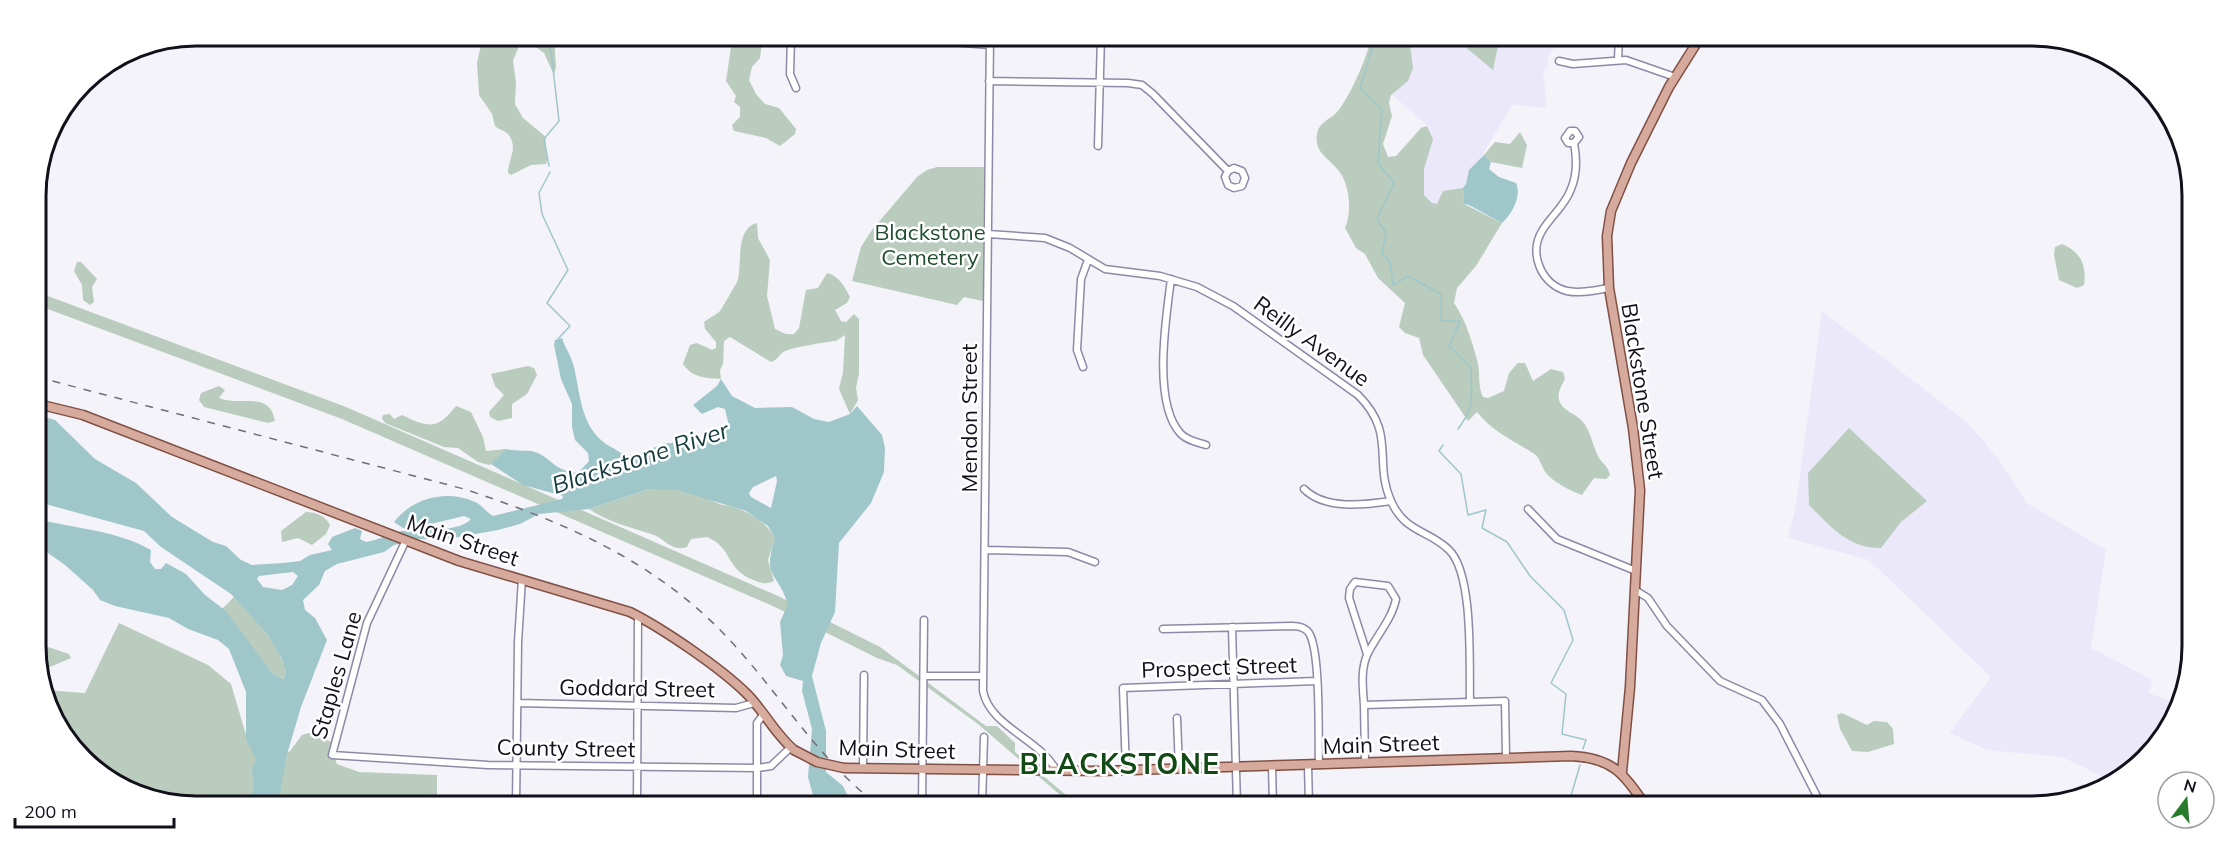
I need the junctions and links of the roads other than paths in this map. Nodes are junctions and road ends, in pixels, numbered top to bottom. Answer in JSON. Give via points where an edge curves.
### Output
{"nodes":[{"id":1,"x":791,"y":46,"type":"edge"},
{"id":2,"x":990,"y":46,"type":"edge"},
{"id":3,"x":1101,"y":46,"type":"edge"},
{"id":4,"x":1619,"y":46,"type":"edge"},
{"id":5,"x":1695,"y":46,"type":"edge"},
{"id":6,"x":1618,"y":60,"type":"junction"},
{"id":7,"x":1559,"y":61,"type":"dead end"},
{"id":8,"x":1675,"y":77,"type":"junction"},
{"id":9,"x":989,"y":81,"type":"junction"},
{"id":10,"x":1100,"y":82,"type":"junction"},
{"id":11,"x":796,"y":88,"type":"dead end"},
{"id":12,"x":1574,"y":143,"type":"dead end"},
{"id":13,"x":1098,"y":146,"type":"dead end"},
{"id":14,"x":1228,"y":171,"type":"dead end"},
{"id":15,"x":988,"y":234,"type":"junction"},
{"id":16,"x":1088,"y":260,"type":"junction"},
{"id":17,"x":1171,"y":279,"type":"junction"},
{"id":18,"x":1609,"y":288,"type":"junction"},
{"id":19,"x":1083,"y":366,"type":"dead end"},
{"id":20,"x":47,"y":407,"type":"edge"},
{"id":21,"x":1206,"y":445,"type":"dead end"},
{"id":22,"x":1304,"y":489,"type":"dead end"},
{"id":23,"x":1390,"y":501,"type":"junction"},
{"id":24,"x":1528,"y":509,"type":"dead end"},
{"id":25,"x":405,"y":543,"type":"junction"},
{"id":26,"x":986,"y":550,"type":"junction"},
{"id":27,"x":1095,"y":562,"type":"dead end"},
{"id":28,"x":1636,"y":571,"type":"junction"},
{"id":29,"x":522,"y":579,"type":"junction"},
{"id":30,"x":1635,"y":590,"type":"junction"},
{"id":31,"x":638,"y":616,"type":"junction"},
{"id":32,"x":924,"y":620,"type":"dead end"},
{"id":33,"x":1232,"y":627,"type":"junction"},
{"id":34,"x":1163,"y":629,"type":"dead end"},
{"id":35,"x":1367,"y":654,"type":"junction"},
{"id":36,"x":864,"y":675,"type":"dead end"},
{"id":37,"x":925,"y":676,"type":"junction"},
{"id":38,"x":983,"y":676,"type":"junction"},
{"id":39,"x":1316,"y":681,"type":"junction"},
{"id":40,"x":1234,"y":684,"type":"junction"},
{"id":41,"x":1470,"y":701,"type":"junction"},
{"id":42,"x":518,"y":703,"type":"junction"},
{"id":43,"x":754,"y":703,"type":"junction"},
{"id":44,"x":1364,"y":705,"type":"junction"},
{"id":45,"x":638,"y":706,"type":"junction"},
{"id":46,"x":763,"y":715,"type":"junction"},
{"id":47,"x":1177,"y":718,"type":"dead end"},
{"id":48,"x":984,"y":737,"type":"dead end"},
{"id":49,"x":793,"y":748,"type":"junction"},
{"id":50,"x":332,"y":755,"type":"joint"},
{"id":51,"x":1506,"y":757,"type":"junction"},
{"id":52,"x":1365,"y":762,"type":"junction"},
{"id":53,"x":1319,"y":764,"type":"junction"},
{"id":54,"x":516,"y":765,"type":"junction"},
{"id":55,"x":1308,"y":765,"type":"junction"},
{"id":56,"x":1272,"y":766,"type":"junction"},
{"id":57,"x":1236,"y":767,"type":"junction"},
{"id":58,"x":638,"y":768,"type":"junction"},
{"id":59,"x":757,"y":768,"type":"junction"},
{"id":60,"x":863,"y":768,"type":"junction"},
{"id":61,"x":1179,"y":768,"type":"junction"},
{"id":62,"x":922,"y":769,"type":"junction"},
{"id":63,"x":983,"y":769,"type":"junction"},
{"id":64,"x":1056,"y":770,"type":"junction"},
{"id":65,"x":1126,"y":770,"type":"junction"},
{"id":66,"x":1622,"y":772,"type":"junction"},
{"id":67,"x":1237,"y":795,"type":"edge"},
{"id":68,"x":1273,"y":795,"type":"edge"},
{"id":69,"x":1309,"y":795,"type":"edge"},
{"id":70,"x":1638,"y":795,"type":"edge"},
{"id":71,"x":1816,"y":795,"type":"edge"},
{"id":72,"x":516,"y":796,"type":"edge"},
{"id":73,"x":637,"y":796,"type":"edge"},
{"id":74,"x":757,"y":796,"type":"edge"},
{"id":75,"x":922,"y":796,"type":"edge"},
{"id":76,"x":982,"y":796,"type":"edge"}],
"edges":[{"from":1,"to":11,"type":"street","via":[[790,74]]},
{"from":2,"to":9,"type":"street","name":"Mendon Street"},
{"from":3,"to":10,"type":"street"},
{"from":4,"to":6,"type":"street"},
{"from":5,"to":8,"type":"main road","name":"Blackstone Street"},
{"from":6,"to":7,"type":"street","via":[[1574,64]]},
{"from":6,"to":8,"type":"street","via":[[1642,64]]},
{"from":8,"to":18,"type":"main road","name":"Blackstone Street","via":[[1611,211],[1606,249]]},
{"from":9,"to":10,"type":"street"},
{"from":9,"to":15,"type":"street","name":"Mendon Street"},
{"from":10,"to":13,"type":"street"},
{"from":10,"to":14,"type":"street","via":[[1146,87]]},
{"from":12,"to":18,"type":"street","via":[[1576,170],[1570,192],[1537,242],[1538,263],[1547,279],[1568,291]]},
{"from":15,"to":16,"type":"street","name":"Reilly Avenue","via":[[1046,238]]},
{"from":15,"to":26,"type":"street","name":"Mendon Street"},
{"from":16,"to":17,"type":"street","name":"Reilly Avenue","via":[[1114,272]]},
{"from":16,"to":19,"type":"street","via":[[1081,279],[1077,350]]},
{"from":17,"to":21,"type":"street","via":[[1164,379],[1167,407],[1180,433]]},
{"from":17,"to":23,"type":"street","name":"Reilly Avenue","via":[[1197,287],[1233,306],[1366,403],[1380,428]]},
{"from":18,"to":28,"type":"main road","name":"Blackstone Street","via":[[1639,477]]},
{"from":20,"to":25,"type":"main road","name":"Main Street","via":[[77,412],[384,531]]},
{"from":22,"to":23,"type":"street","via":[[1315,498],[1355,505]]},
{"from":23,"to":41,"type":"street","via":[[1410,526],[1447,548],[1458,565],[1468,614]]},
{"from":24,"to":28,"type":"street","via":[[1557,538]]},
{"from":25,"to":29,"type":"main road","name":"Main Street"},
{"from":25,"to":50,"type":"street","name":"Staples Lane","via":[[367,623]]},
{"from":26,"to":27,"type":"street","via":[[1068,552]]},
{"from":26,"to":38,"type":"street","name":"Mendon Street"},
{"from":28,"to":30,"type":"main road","name":"Blackstone Street"},
{"from":29,"to":31,"type":"main road","name":"Main Street"},
{"from":29,"to":42,"type":"street"},
{"from":30,"to":66,"type":"main road","name":"Blackstone Street"},
{"from":30,"to":71,"type":"street","via":[[1648,598],[1667,626],[1720,681],[1762,700],[1780,724]]},
{"from":31,"to":43,"type":"main road","name":"Main Street","via":[[726,676]]},
{"from":31,"to":45,"type":"street"},
{"from":32,"to":37,"type":"street"},
{"from":33,"to":34,"type":"street"},
{"from":33,"to":39,"type":"street","via":[[1305,629],[1313,648]]},
{"from":33,"to":40,"type":"street"},
{"from":35,"to":35,"type":"street","via":[[1396,599],[1388,586],[1356,582],[1349,598]]},
{"from":35,"to":44,"type":"street"},
{"from":36,"to":60,"type":"street"},
{"from":37,"to":38,"type":"street"},
{"from":37,"to":62,"type":"street"},
{"from":38,"to":64,"type":"street","name":"Mendon Street","via":[[988,705]]},
{"from":39,"to":40,"type":"street","name":"Prospect Street"},
{"from":39,"to":53,"type":"street"},
{"from":40,"to":57,"type":"street"},
{"from":40,"to":65,"type":"street","name":"Prospect Street","via":[[1123,688]]},
{"from":41,"to":44,"type":"street"},
{"from":41,"to":51,"type":"street","via":[[1505,701]]},
{"from":42,"to":45,"type":"street","name":"Goddard Street"},
{"from":42,"to":54,"type":"street"},
{"from":43,"to":45,"type":"street","name":"Goddard Street","via":[[736,708]]},
{"from":43,"to":46,"type":"main road","name":"Main Street"},
{"from":44,"to":52,"type":"street"},
{"from":45,"to":58,"type":"street"},
{"from":46,"to":49,"type":"main road","name":"Main Street"},
{"from":46,"to":59,"type":"street","via":[[758,723]]},
{"from":47,"to":61,"type":"street"},
{"from":48,"to":63,"type":"street"},
{"from":49,"to":59,"type":"street","name":"County Street","via":[[771,766]]},
{"from":49,"to":60,"type":"main road","name":"Main Street","bridge":true,"via":[[813,760],[844,768]]},
{"from":50,"to":54,"type":"street","name":"County Street"},
{"from":51,"to":52,"type":"main road","name":"Main Street"},
{"from":51,"to":66,"type":"main road","name":"Main Street","via":[[1586,757]]},
{"from":52,"to":53,"type":"main road","name":"Main Street"},
{"from":53,"to":55,"type":"main road","name":"Main Street"},
{"from":54,"to":58,"type":"street","name":"County Street"},
{"from":54,"to":72,"type":"street"},
{"from":55,"to":56,"type":"main road","name":"Main Street"},
{"from":55,"to":69,"type":"street"},
{"from":56,"to":57,"type":"main road","name":"Main Street"},
{"from":56,"to":68,"type":"street"},
{"from":57,"to":61,"type":"main road","name":"Main Street"},
{"from":57,"to":67,"type":"street"},
{"from":58,"to":59,"type":"street","name":"County Street"},
{"from":58,"to":73,"type":"street"},
{"from":59,"to":74,"type":"street"},
{"from":60,"to":62,"type":"main road","name":"Main Street"},
{"from":61,"to":65,"type":"main road","name":"Main Street"},
{"from":62,"to":63,"type":"main road","name":"Main Street"},
{"from":62,"to":75,"type":"street"},
{"from":63,"to":64,"type":"main road","name":"Main Street"},
{"from":63,"to":76,"type":"street"},
{"from":64,"to":65,"type":"main road","name":"Main Street"},
{"from":66,"to":70,"type":"main road","name":"Main Street"}]}
